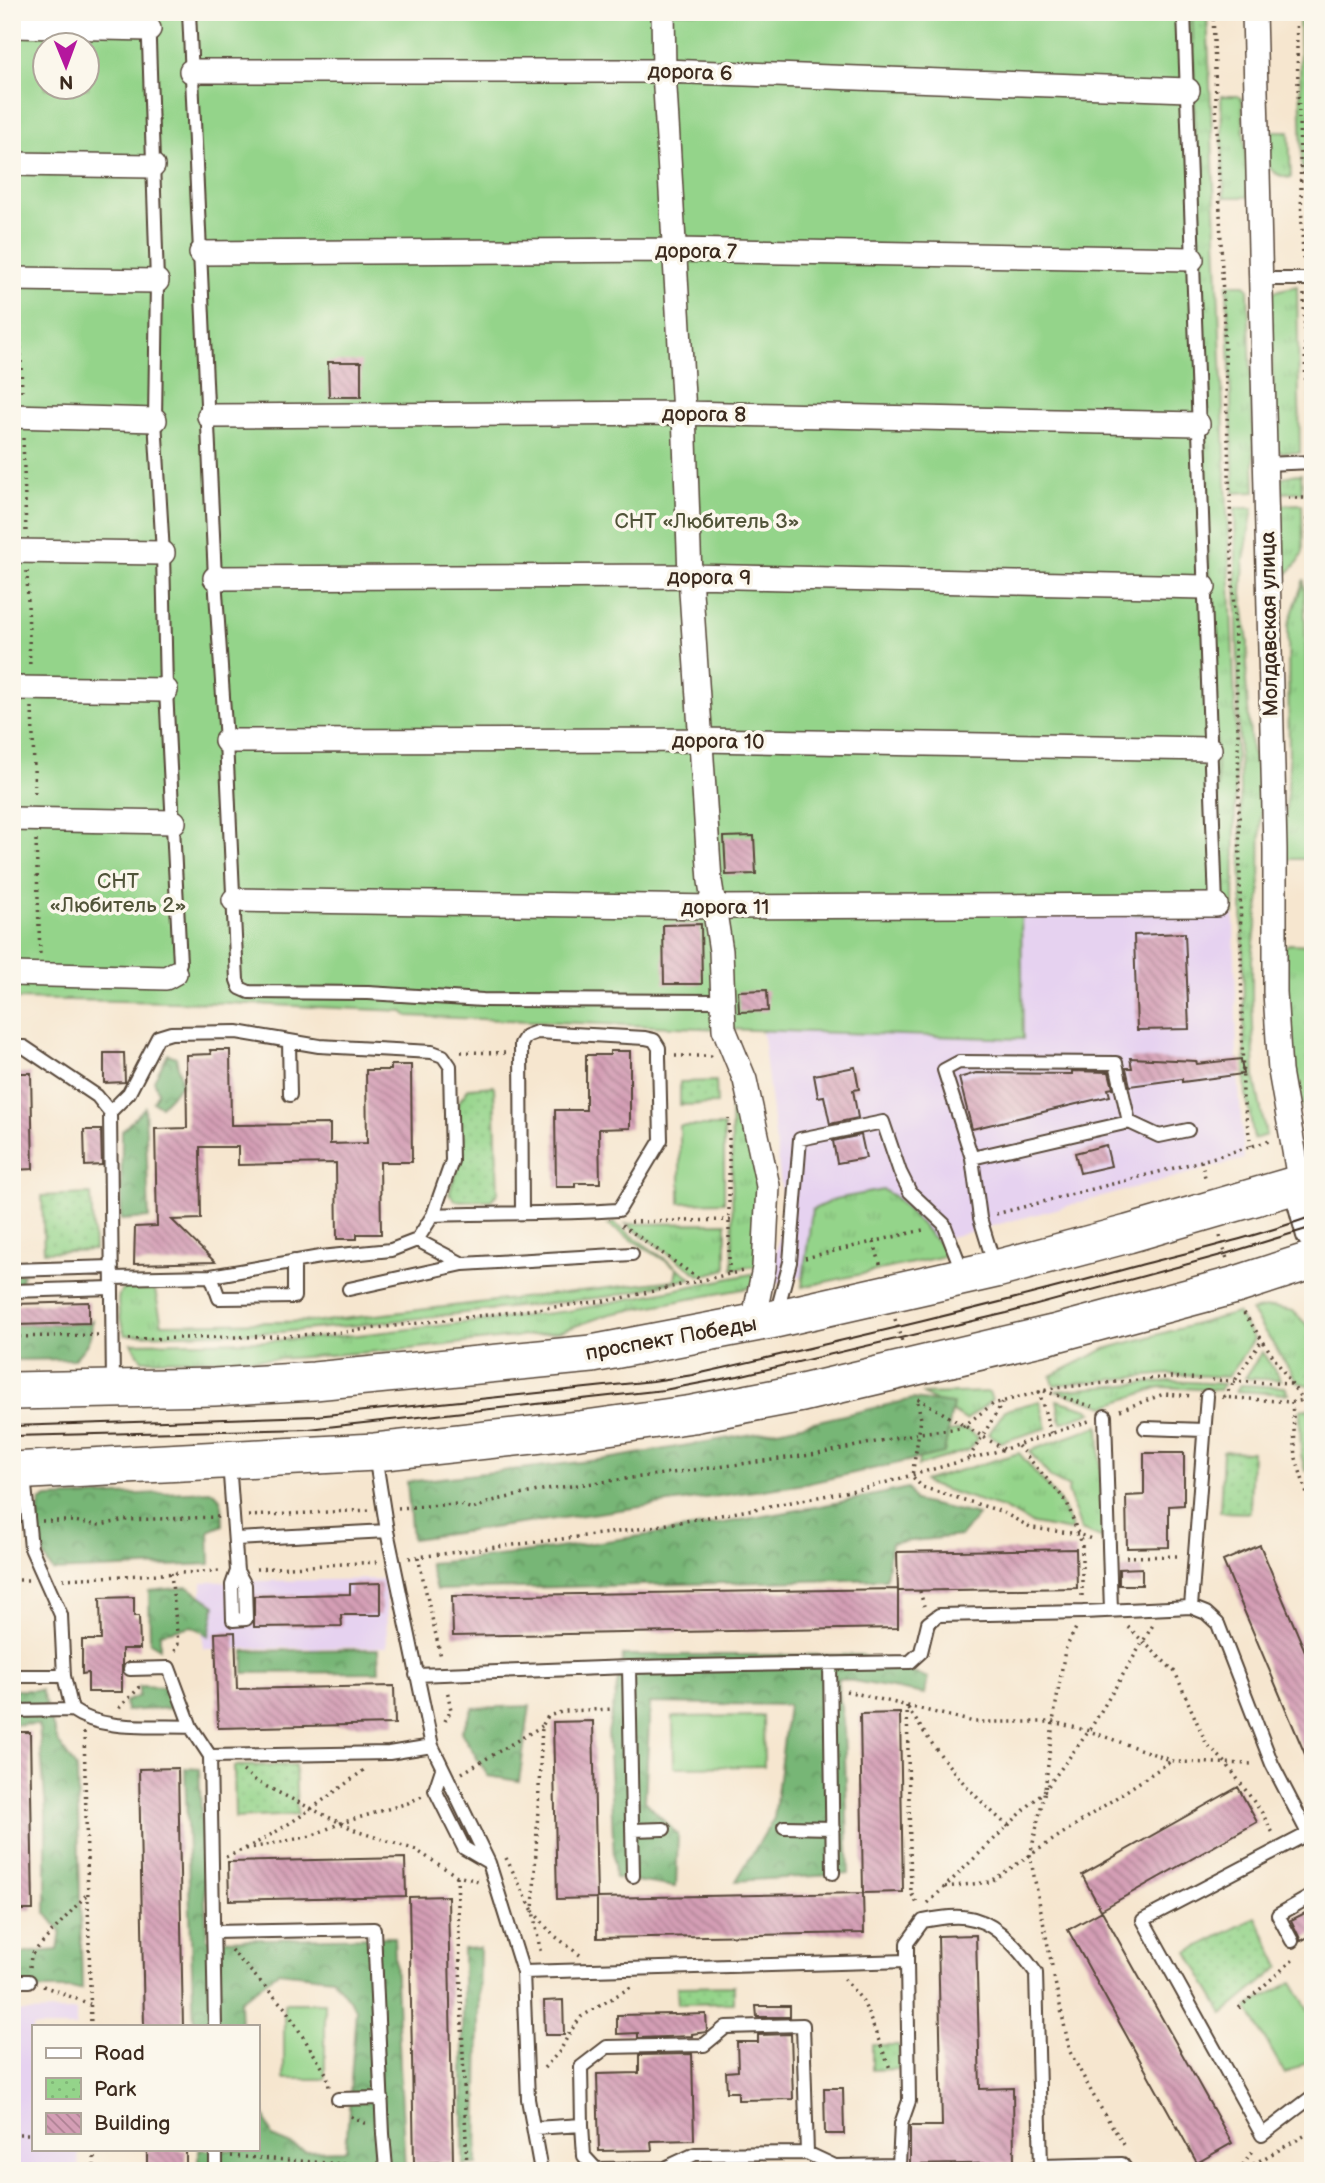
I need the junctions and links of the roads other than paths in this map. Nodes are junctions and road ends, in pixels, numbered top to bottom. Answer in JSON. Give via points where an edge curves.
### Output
{"nodes":[{"id":1,"x":189,"y":12,"type":"edge"},
{"id":2,"x":663,"y":12,"type":"edge"},
{"id":3,"x":1184,"y":12,"type":"edge"},
{"id":4,"x":1254,"y":12,"type":"edge"},
{"id":5,"x":148,"y":20,"type":"edge"},
{"id":6,"x":12,"y":26,"type":"edge"},
{"id":7,"x":191,"y":71,"type":"junction"},
{"id":8,"x":664,"y":71,"type":"junction"},
{"id":9,"x":1188,"y":90,"type":"junction"},
{"id":10,"x":12,"y":164,"type":"edge"},
{"id":11,"x":153,"y":166,"type":"junction"},
{"id":12,"x":676,"y":250,"type":"junction"},
{"id":13,"x":201,"y":253,"type":"junction"},
{"id":14,"x":1192,"y":259,"type":"junction"},
{"id":15,"x":12,"y":279,"type":"edge"},
{"id":16,"x":1261,"y":279,"type":"junction"},
{"id":17,"x":1308,"y":279,"type":"edge"},
{"id":18,"x":157,"y":281,"type":"junction"},
{"id":19,"x":684,"y":413,"type":"junction"},
{"id":20,"x":12,"y":416,"type":"edge"},
{"id":21,"x":209,"y":416,"type":"junction"},
{"id":22,"x":155,"y":420,"type":"junction"},
{"id":23,"x":1198,"y":425,"type":"junction"},
{"id":24,"x":1310,"y":462,"type":"edge"},
{"id":25,"x":1265,"y":464,"type":"junction"},
{"id":26,"x":12,"y":551,"type":"edge"},
{"id":27,"x":163,"y":553,"type":"junction"},
{"id":28,"x":690,"y":576,"type":"junction"},
{"id":29,"x":215,"y":579,"type":"junction"},
{"id":30,"x":1204,"y":587,"type":"junction"},
{"id":31,"x":12,"y":688,"type":"edge"},
{"id":32,"x":166,"y":690,"type":"junction"},
{"id":33,"x":701,"y":740,"type":"junction"},
{"id":34,"x":226,"y":741,"type":"junction"},
{"id":35,"x":1210,"y":749,"type":"junction"},
{"id":36,"x":12,"y":820,"type":"edge"},
{"id":37,"x":174,"y":822,"type":"junction"},
{"id":38,"x":234,"y":900,"type":"junction"},
{"id":39,"x":1216,"y":905,"type":"joint"},
{"id":40,"x":715,"y":907,"type":"junction"},
{"id":41,"x":175,"y":973,"type":"joint"},
{"id":42,"x":12,"y":974,"type":"edge"},
{"id":43,"x":724,"y":1001,"type":"junction"},
{"id":44,"x":289,"y":1041,"type":"junction"},
{"id":45,"x":12,"y":1047,"type":"edge"},
{"id":46,"x":289,"y":1095,"type":"dead end"},
{"id":47,"x":110,"y":1112,"type":"junction"},
{"id":48,"x":1129,"y":1122,"type":"junction"},
{"id":49,"x":1188,"y":1130,"type":"dead end"},
{"id":50,"x":972,"y":1158,"type":"junction"},
{"id":51,"x":1307,"y":1182,"type":"edge"},
{"id":52,"x":522,"y":1213,"type":"junction"},
{"id":53,"x":433,"y":1215,"type":"junction"},
{"id":54,"x":1313,"y":1233,"type":"edge"},
{"id":55,"x":417,"y":1240,"type":"junction"},
{"id":56,"x":632,"y":1254,"type":"dead end"},
{"id":57,"x":1313,"y":1260,"type":"edge"},
{"id":58,"x":294,"y":1261,"type":"junction"},
{"id":59,"x":463,"y":1265,"type":"junction"},
{"id":60,"x":12,"y":1270,"type":"edge"},
{"id":61,"x":980,"y":1273,"type":"junction"},
{"id":62,"x":211,"y":1276,"type":"junction"},
{"id":63,"x":112,"y":1278,"type":"junction"},
{"id":64,"x":349,"y":1289,"type":"dead end"},
{"id":65,"x":12,"y":1291,"type":"edge"},
{"id":66,"x":764,"y":1321,"type":"junction"},
{"id":67,"x":113,"y":1389,"type":"junction"},
{"id":68,"x":12,"y":1391,"type":"edge"},
{"id":69,"x":1207,"y":1396,"type":"road end"},
{"id":70,"x":1105,"y":1416,"type":"road end"},
{"id":71,"x":1145,"y":1428,"type":"dead end"},
{"id":72,"x":1205,"y":1430,"type":"junction"},
{"id":73,"x":375,"y":1452,"type":"junction"},
{"id":74,"x":229,"y":1461,"type":"junction"},
{"id":75,"x":18,"y":1471,"type":"edge"},
{"id":76,"x":387,"y":1531,"type":"junction"},
{"id":77,"x":236,"y":1539,"type":"junction"},
{"id":78,"x":237,"y":1570,"type":"road end"},
{"id":79,"x":1191,"y":1607,"type":"junction"},
{"id":80,"x":1111,"y":1611,"type":"junction"},
{"id":81,"x":830,"y":1663,"type":"junction"},
{"id":82,"x":629,"y":1667,"type":"junction"},
{"id":83,"x":130,"y":1669,"type":"dead end"},
{"id":84,"x":416,"y":1675,"type":"junction"},
{"id":85,"x":12,"y":1676,"type":"edge"},
{"id":86,"x":64,"y":1676,"type":"junction"},
{"id":87,"x":72,"y":1710,"type":"junction"},
{"id":88,"x":12,"y":1711,"type":"edge"},
{"id":89,"x":191,"y":1727,"type":"junction"},
{"id":90,"x":432,"y":1746,"type":"junction"},
{"id":91,"x":210,"y":1756,"type":"junction"},
{"id":92,"x":442,"y":1769,"type":"junction"},
{"id":93,"x":785,"y":1827,"type":"dead end"},
{"id":94,"x":833,"y":1828,"type":"junction"},
{"id":95,"x":664,"y":1829,"type":"dead end"},
{"id":96,"x":632,"y":1830,"type":"junction"},
{"id":97,"x":1311,"y":1836,"type":"edge"},
{"id":98,"x":489,"y":1863,"type":"junction"},
{"id":99,"x":833,"y":1873,"type":"dead end"},
{"id":100,"x":633,"y":1876,"type":"dead end"},
{"id":101,"x":1313,"y":1895,"type":"edge"},
{"id":102,"x":214,"y":1932,"type":"junction"},
{"id":103,"x":1292,"y":1941,"type":"dead end"},
{"id":104,"x":907,"y":1961,"type":"junction"},
{"id":105,"x":523,"y":1972,"type":"junction"},
{"id":106,"x":12,"y":1981,"type":"edge"},
{"id":107,"x":29,"y":1981,"type":"road end"},
{"id":108,"x":215,"y":2025,"type":"edge"},
{"id":109,"x":1313,"y":2096,"type":"edge"},
{"id":110,"x":382,"y":2098,"type":"junction"},
{"id":111,"x":335,"y":2099,"type":"road end"},
{"id":112,"x":582,"y":2125,"type":"junction"},
{"id":113,"x":535,"y":2128,"type":"junction"},
{"id":114,"x":216,"y":2152,"type":"edge"},
{"id":115,"x":807,"y":2153,"type":"junction"},
{"id":116,"x":900,"y":2168,"type":"edge"},
{"id":117,"x":1035,"y":2168,"type":"edge"},
{"id":118,"x":387,"y":2169,"type":"edge"},
{"id":119,"x":216,"y":2171,"type":"edge"},
{"id":120,"x":541,"y":2171,"type":"edge"},
{"id":121,"x":1127,"y":2171,"type":"edge"}],
"edges":[{"from":1,"to":7,"type":"lane"},
{"from":2,"to":8,"type":"street"},
{"from":3,"to":9,"type":"lane"},
{"from":4,"to":16,"type":"street","name":"Молдавская улица"},
{"from":5,"to":6,"type":"street"},
{"from":5,"to":11,"type":"lane"},
{"from":7,"to":8,"type":"street","name":"дорога 6"},
{"from":7,"to":13,"type":"lane"},
{"from":8,"to":9,"type":"street","name":"дорога 6"},
{"from":8,"to":12,"type":"street"},
{"from":9,"to":14,"type":"lane"},
{"from":10,"to":11,"type":"street"},
{"from":11,"to":18,"type":"lane"},
{"from":12,"to":13,"type":"street","name":"дорога 7"},
{"from":12,"to":14,"type":"street","name":"дорога 7"},
{"from":12,"to":19,"type":"street"},
{"from":13,"to":21,"type":"lane"},
{"from":14,"to":23,"type":"lane"},
{"from":15,"to":18,"type":"street"},
{"from":16,"to":17,"type":"lane"},
{"from":16,"to":25,"type":"street","name":"Молдавская улица"},
{"from":18,"to":22,"type":"lane"},
{"from":19,"to":21,"type":"street","name":"дорога 8"},
{"from":19,"to":23,"type":"street","name":"дорога 8"},
{"from":19,"to":28,"type":"street"},
{"from":20,"to":22,"type":"street"},
{"from":21,"to":29,"type":"lane"},
{"from":22,"to":27,"type":"lane"},
{"from":23,"to":30,"type":"lane"},
{"from":24,"to":25,"type":"lane"},
{"from":25,"to":51,"type":"street","name":"Молдавская улица","via":[[1275,992],[1280,1071]]},
{"from":26,"to":27,"type":"street"},
{"from":27,"to":32,"type":"lane"},
{"from":28,"to":29,"type":"street","name":"дорога 9"},
{"from":28,"to":30,"type":"street","name":"дорога 9"},
{"from":28,"to":33,"type":"street"},
{"from":29,"to":34,"type":"lane"},
{"from":30,"to":35,"type":"lane"},
{"from":31,"to":32,"type":"street"},
{"from":32,"to":37,"type":"lane"},
{"from":33,"to":34,"type":"street","name":"дорога 10"},
{"from":33,"to":35,"type":"street","name":"дорога 10"},
{"from":33,"to":40,"type":"street"},
{"from":34,"to":38,"type":"lane"},
{"from":35,"to":39,"type":"lane"},
{"from":36,"to":37,"type":"street"},
{"from":37,"to":41,"type":"lane","via":[[180,964]]},
{"from":38,"to":40,"type":"street","name":"дорога 11"},
{"from":38,"to":43,"type":"lane","via":[[237,980],[240,988],[249,992],[483,1000]]},
{"from":39,"to":40,"type":"street","name":"дорога 11"},
{"from":40,"to":43,"type":"street"},
{"from":41,"to":42,"type":"street","via":[[166,978]]},
{"from":43,"to":66,"type":"street","via":[[724,1029],[745,1080],[768,1185]]},
{"from":44,"to":46,"type":"lane"},
{"from":44,"to":47,"type":"lane","via":[[237,1032],[171,1033],[158,1038],[129,1093]]},
{"from":44,"to":53,"type":"lane","via":[[443,1056],[450,1066],[452,1161]]},
{"from":45,"to":47,"type":"lane","via":[[35,1054],[97,1096]]},
{"from":47,"to":63,"type":"lane"},
{"from":48,"to":49,"type":"lane","via":[[1159,1136]]},
{"from":48,"to":50,"type":"lane"},
{"from":48,"to":50,"type":"lane","via":[[1116,1063],[959,1062],[944,1070]]},
{"from":50,"to":61,"type":"lane","via":[[980,1218]]},
{"from":51,"to":54,"type":"street","name":"Молдавская улица"},
{"from":51,"to":61,"type":"main road","name":"проспект Победы"},
{"from":52,"to":52,"type":"lane","via":[[619,1210],[661,1140],[659,1048],[654,1040],[537,1032],[526,1036],[522,1044]]},
{"from":52,"to":53,"type":"lane"},
{"from":53,"to":55,"type":"lane"},
{"from":55,"to":58,"type":"lane","via":[[391,1250]]},
{"from":55,"to":59,"type":"lane"},
{"from":56,"to":59,"type":"lane"},
{"from":57,"to":73,"type":"main road","via":[[1053,1334],[788,1395],[605,1427]]},
{"from":58,"to":62,"type":"lane"},
{"from":58,"to":62,"type":"lane","via":[[294,1297],[219,1298]]},
{"from":59,"to":64,"type":"lane"},
{"from":60,"to":63,"type":"lane"},
{"from":61,"to":66,"type":"main road","name":"проспект Победы"},
{"from":61,"to":66,"type":"lane","via":[[944,1224],[910,1192],[883,1122],[800,1139],[790,1262]]},
{"from":62,"to":63,"type":"lane"},
{"from":63,"to":65,"type":"lane"},
{"from":63,"to":67,"type":"lane"},
{"from":66,"to":67,"type":"main road","name":"проспект Победы","via":[[592,1354],[528,1361],[314,1381]]},
{"from":67,"to":68,"type":"main road","name":"проспект Победы"},
{"from":69,"to":72,"type":"lane"},
{"from":70,"to":80,"type":"lane"},
{"from":71,"to":72,"type":"lane"},
{"from":72,"to":79,"type":"lane"},
{"from":73,"to":74,"type":"main road"},
{"from":73,"to":76,"type":"lane"},
{"from":74,"to":75,"type":"main road"},
{"from":74,"to":77,"type":"lane"},
{"from":75,"to":86,"type":"lane","via":[[31,1548],[61,1615]]},
{"from":76,"to":77,"type":"lane"},
{"from":76,"to":84,"type":"lane"},
{"from":77,"to":78,"type":"lane"},
{"from":79,"to":80,"type":"lane"},
{"from":79,"to":97,"type":"lane","via":[[1218,1624],[1272,1764]]},
{"from":80,"to":81,"type":"lane","via":[[939,1615],[928,1623],[921,1652],[909,1662]]},
{"from":81,"to":82,"type":"lane"},
{"from":81,"to":94,"type":"lane"},
{"from":82,"to":84,"type":"lane"},
{"from":82,"to":96,"type":"lane"},
{"from":83,"to":89,"type":"lane","via":[[164,1669]]},
{"from":84,"to":90,"type":"lane"},
{"from":85,"to":86,"type":"lane"},
{"from":86,"to":87,"type":"lane"},
{"from":87,"to":88,"type":"lane"},
{"from":87,"to":89,"type":"lane","via":[[103,1724]]},
{"from":89,"to":91,"type":"lane"},
{"from":90,"to":91,"type":"lane","via":[[389,1753]]},
{"from":90,"to":92,"type":"lane"},
{"from":91,"to":102,"type":"lane"},
{"from":92,"to":98,"type":"lane"},
{"from":92,"to":98,"type":"lane","via":[[435,1790],[464,1848]]},
{"from":93,"to":94,"type":"lane"},
{"from":94,"to":99,"type":"lane"},
{"from":95,"to":96,"type":"lane"},
{"from":96,"to":100,"type":"lane"},
{"from":97,"to":109,"type":"lane","via":[[1281,1847],[1143,1920],[1262,2135]]},
{"from":98,"to":105,"type":"lane"},
{"from":101,"to":103,"type":"lane","via":[[1278,1914]]},
{"from":102,"to":108,"type":"lane"},
{"from":102,"to":110,"type":"lane","via":[[374,1929]]},
{"from":104,"to":105,"type":"lane"},
{"from":104,"to":116,"type":"lane","via":[[909,2101],[901,2124]]},
{"from":104,"to":117,"type":"lane","via":[[907,1943],[923,1921],[973,1919],[999,1932],[1036,1973]]},
{"from":105,"to":113,"type":"lane","via":[[528,2099]]},
{"from":106,"to":107,"type":"lane"},
{"from":110,"to":111,"type":"lane"},
{"from":110,"to":118,"type":"lane"},
{"from":112,"to":113,"type":"lane"},
{"from":112,"to":115,"type":"lane","via":[[584,2156],[596,2168],[665,2168],[695,2154]]},
{"from":112,"to":115,"type":"lane","via":[[581,2067],[607,2047],[704,2045],[726,2027],[803,2025]]},
{"from":113,"to":120,"type":"lane"},
{"from":114,"to":119,"type":"lane"},
{"from":115,"to":116,"type":"lane","via":[[835,2166]]},
{"from":117,"to":121,"type":"lane","via":[[1122,2164]]}]}
